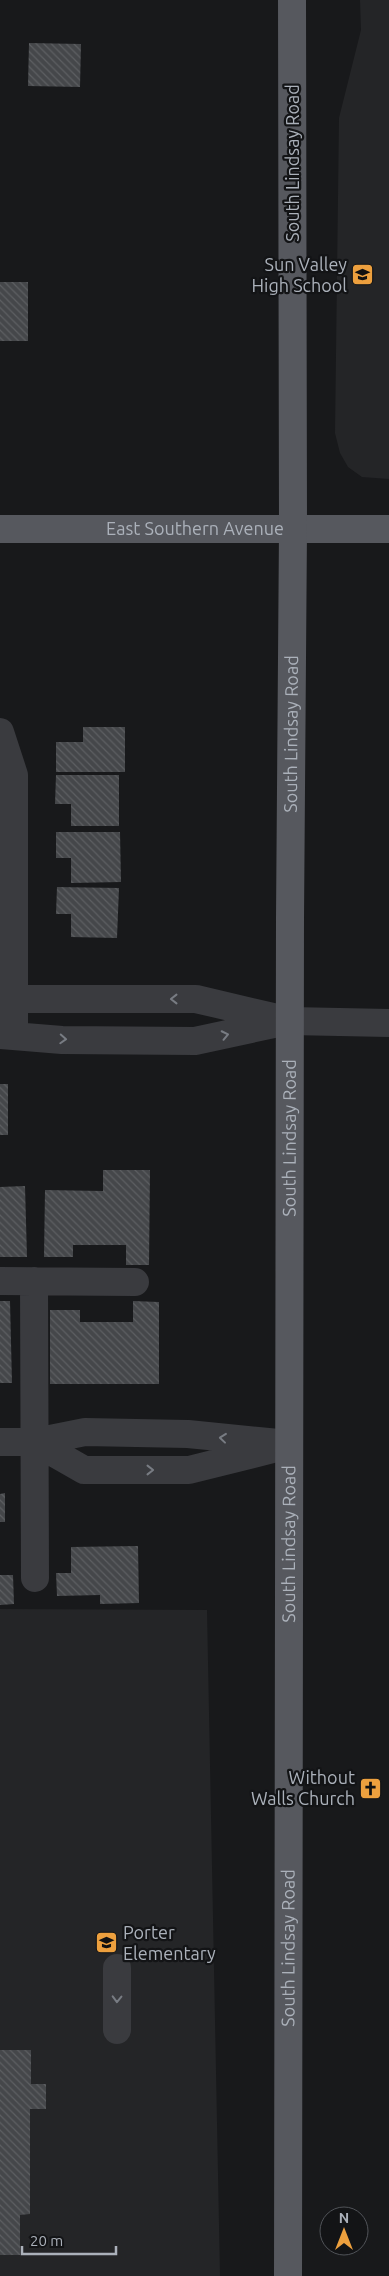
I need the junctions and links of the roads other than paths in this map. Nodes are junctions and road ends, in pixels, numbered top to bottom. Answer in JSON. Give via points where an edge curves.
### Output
{"nodes":[{"id":1,"x":292,"y":0,"type":"edge"},
{"id":2,"x":293,"y":529,"type":"junction"},
{"id":3,"x":389,"y":529,"type":"edge"},
{"id":4,"x":0,"y":530,"type":"edge"},
{"id":5,"x":0,"y":732,"type":"edge"},
{"id":6,"x":15,"y":999,"type":"junction"},
{"id":7,"x":290,"y":1021,"type":"junction"},
{"id":8,"x":389,"y":1023,"type":"edge"},
{"id":9,"x":7,"y":1035,"type":"edge"},
{"id":10,"x":0,"y":1281,"type":"edge"},
{"id":11,"x":34,"y":1281,"type":"junction"},
{"id":12,"x":135,"y":1282,"type":"dead end"},
{"id":13,"x":119,"y":1433,"type":"junction"},
{"id":14,"x":0,"y":1442,"type":"edge"},
{"id":15,"x":35,"y":1442,"type":"junction"},
{"id":16,"x":289,"y":1444,"type":"junction"},
{"id":17,"x":118,"y":1470,"type":"junction"},
{"id":18,"x":36,"y":1578,"type":"dead end"},
{"id":19,"x":117,"y":1968,"type":"dead end"},
{"id":20,"x":117,"y":2030,"type":"dead end"},
{"id":21,"x":288,"y":2276,"type":"edge"}],
"edges":[{"from":1,"to":2,"type":"main road","name":"South Lindsay Road"},
{"from":2,"to":3,"type":"main road","name":"East Southern Avenue"},
{"from":2,"to":4,"type":"main road","name":"East Southern Avenue"},
{"from":2,"to":7,"type":"main road","name":"South Lindsay Road"},
{"from":5,"to":6,"type":"street","via":[[14,775]]},
{"from":7,"to":6,"type":"street","one_way":true,"via":[[196,998]]},
{"from":6,"to":9,"type":"street"},
{"from":7,"to":8,"type":"street"},
{"from":9,"to":7,"type":"street","one_way":true,"via":[[62,1040],[195,1041]]},
{"from":7,"to":16,"type":"main road","name":"South Lindsay Road"},
{"from":10,"to":11,"type":"street"},
{"from":11,"to":12,"type":"street"},
{"from":11,"to":15,"type":"street"},
{"from":13,"to":15,"type":"street","via":[[85,1432]]},
{"from":16,"to":13,"type":"street","one_way":true,"via":[[188,1434]]},
{"from":13,"to":17,"type":"street"},
{"from":14,"to":15,"type":"street"},
{"from":15,"to":17,"type":"street","via":[[84,1470]]},
{"from":15,"to":18,"type":"street"},
{"from":17,"to":16,"type":"street","one_way":true,"via":[[189,1470]]},
{"from":16,"to":21,"type":"main road","name":"South Lindsay Road"},
{"from":19,"to":20,"type":"street","one_way":true}]}
